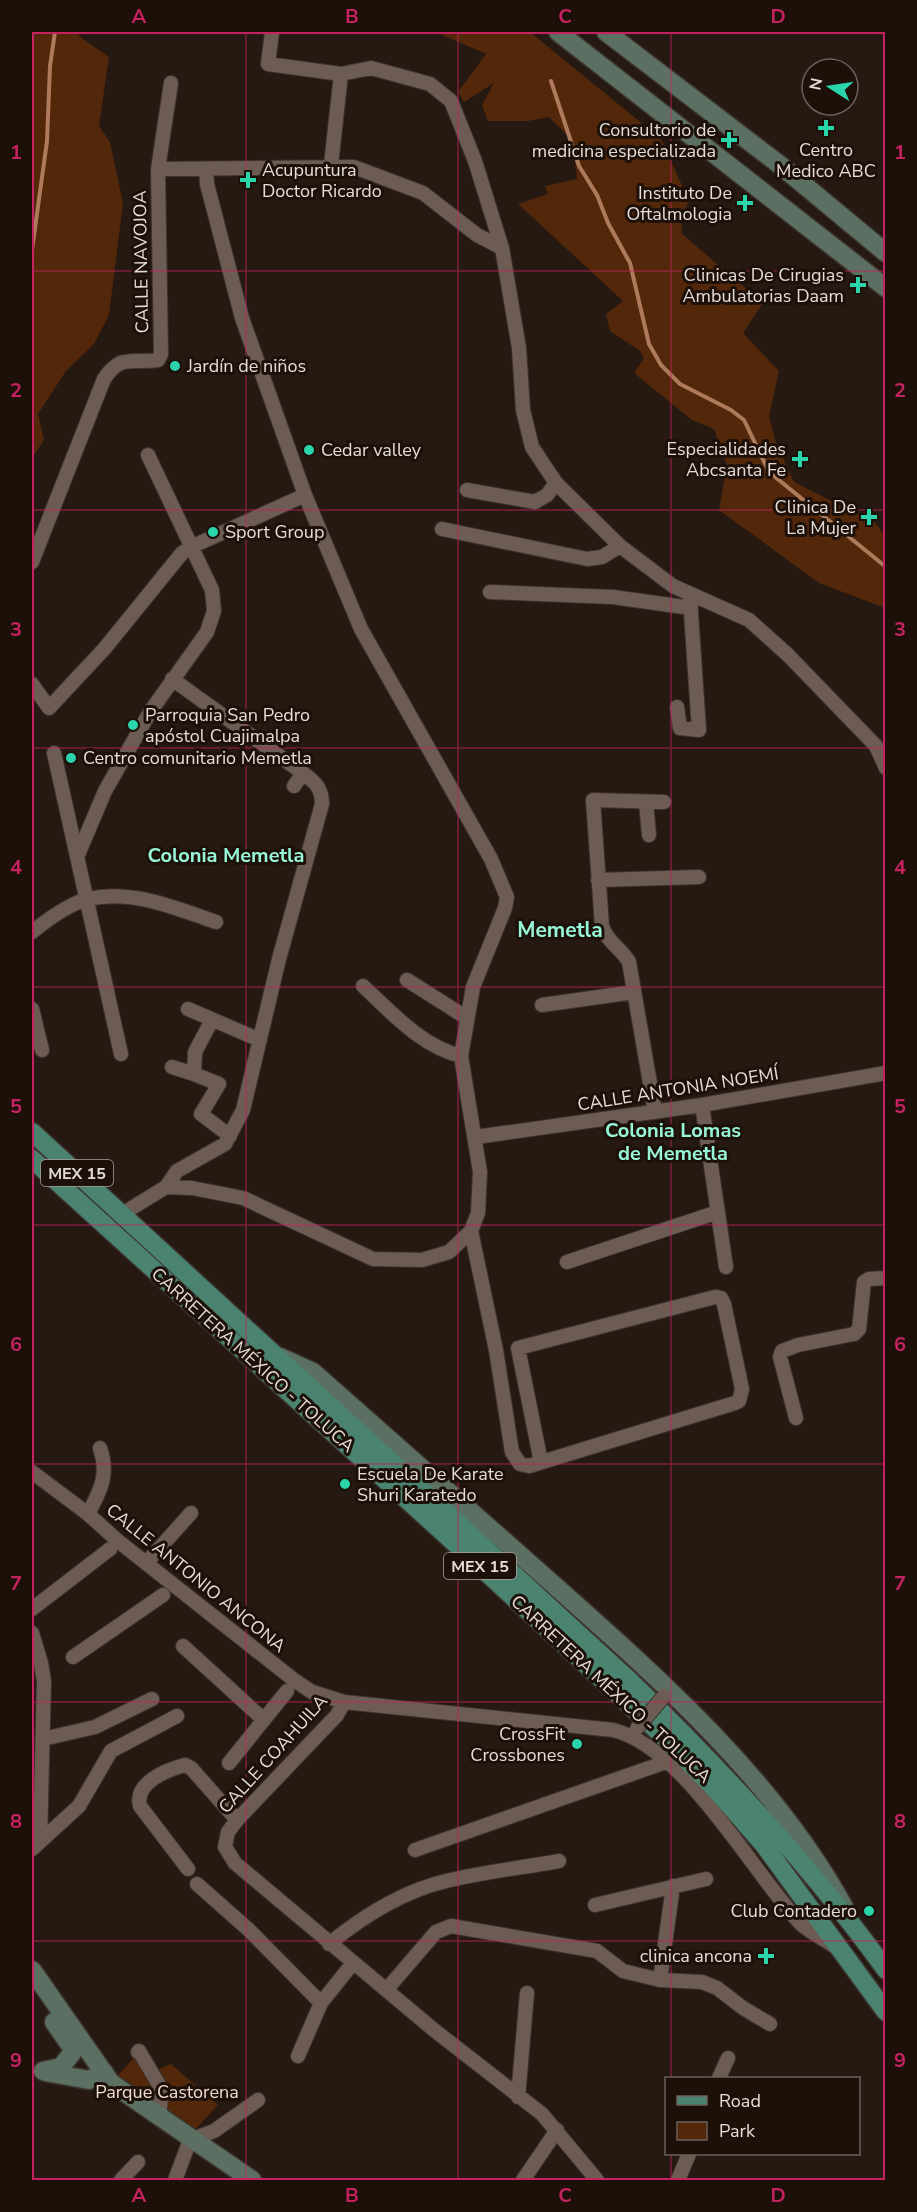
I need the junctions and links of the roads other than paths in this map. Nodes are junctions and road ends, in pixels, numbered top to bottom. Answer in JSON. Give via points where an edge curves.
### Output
{"nodes":[{"id":1,"x":273,"y":32,"type":"edge"},
{"id":2,"x":558,"y":32,"type":"edge"},
{"id":3,"x":606,"y":32,"type":"edge"},
{"id":4,"x":341,"y":74,"type":"junction"},
{"id":5,"x":171,"y":83,"type":"dead end"},
{"id":6,"x":331,"y":165,"type":"junction"},
{"id":7,"x":158,"y":169,"type":"junction"},
{"id":8,"x":206,"y":169,"type":"junction"},
{"id":9,"x":502,"y":248,"type":"junction"},
{"id":10,"x":885,"y":253,"type":"edge"},
{"id":11,"x":885,"y":288,"type":"edge"},
{"id":12,"x":148,"y":455,"type":"dead end"},
{"id":13,"x":556,"y":483,"type":"junction"},
{"id":14,"x":466,"y":490,"type":"dead end"},
{"id":15,"x":305,"y":495,"type":"junction"},
{"id":16,"x":442,"y":529,"type":"dead end"},
{"id":17,"x":620,"y":546,"type":"junction"},
{"id":18,"x":191,"y":547,"type":"junction"},
{"id":19,"x":32,"y":562,"type":"edge"},
{"id":20,"x":490,"y":592,"type":"dead end"},
{"id":21,"x":691,"y":601,"type":"junction"},
{"id":22,"x":172,"y":679,"type":"junction"},
{"id":23,"x":32,"y":684,"type":"edge"},
{"id":24,"x":677,"y":707,"type":"dead end"},
{"id":25,"x":54,"y":753,"type":"dead end"},
{"id":26,"x":885,"y":768,"type":"edge"},
{"id":27,"x":303,"y":773,"type":"junction"},
{"id":28,"x":294,"y":786,"type":"dead end"},
{"id":29,"x":646,"y":802,"type":"junction"},
{"id":30,"x":664,"y":802,"type":"dead end"},
{"id":31,"x":650,"y":835,"type":"dead end"},
{"id":32,"x":77,"y":857,"type":"junction"},
{"id":33,"x":699,"y":877,"type":"dead end"},
{"id":34,"x":598,"y":880,"type":"junction"},
{"id":35,"x":86,"y":899,"type":"junction"},
{"id":36,"x":216,"y":922,"type":"dead end"},
{"id":37,"x":32,"y":932,"type":"edge"},
{"id":38,"x":407,"y":980,"type":"dead end"},
{"id":39,"x":363,"y":986,"type":"dead end"},
{"id":40,"x":634,"y":992,"type":"junction"},
{"id":41,"x":542,"y":1005,"type":"dead end"},
{"id":42,"x":32,"y":1009,"type":"edge"},
{"id":43,"x":188,"y":1009,"type":"dead end"},
{"id":44,"x":467,"y":1017,"type":"junction"},
{"id":45,"x":212,"y":1020,"type":"junction"},
{"id":46,"x":260,"y":1040,"type":"junction"},
{"id":47,"x":42,"y":1050,"type":"dead end"},
{"id":48,"x":122,"y":1054,"type":"dead end"},
{"id":49,"x":461,"y":1056,"type":"junction"},
{"id":50,"x":172,"y":1066,"type":"dead end"},
{"id":51,"x":885,"y":1073,"type":"edge"},
{"id":52,"x":194,"y":1074,"type":"junction"},
{"id":53,"x":702,"y":1105,"type":"junction"},
{"id":54,"x":655,"y":1112,"type":"junction"},
{"id":55,"x":32,"y":1132,"type":"edge"},
{"id":56,"x":230,"y":1136,"type":"junction"},
{"id":57,"x":476,"y":1137,"type":"junction"},
{"id":58,"x":32,"y":1158,"type":"edge"},
{"id":59,"x":166,"y":1187,"type":"junction"},
{"id":60,"x":718,"y":1212,"type":"junction"},
{"id":61,"x":122,"y":1214,"type":"junction"},
{"id":62,"x":471,"y":1231,"type":"junction"},
{"id":63,"x":567,"y":1262,"type":"dead end"},
{"id":64,"x":726,"y":1267,"type":"dead end"},
{"id":65,"x":885,"y":1278,"type":"edge"},
{"id":66,"x":271,"y":1353,"type":"junction"},
{"id":67,"x":796,"y":1418,"type":"dead end"},
{"id":68,"x":100,"y":1448,"type":"dead end"},
{"id":69,"x":541,"y":1462,"type":"junction"},
{"id":70,"x":32,"y":1472,"type":"edge"},
{"id":71,"x":191,"y":1513,"type":"dead end"},
{"id":72,"x":88,"y":1514,"type":"junction"},
{"id":73,"x":110,"y":1549,"type":"dead end"},
{"id":74,"x":147,"y":1562,"type":"junction"},
{"id":75,"x":163,"y":1595,"type":"dead end"},
{"id":76,"x":32,"y":1609,"type":"edge"},
{"id":77,"x":32,"y":1633,"type":"edge"},
{"id":78,"x":183,"y":1646,"type":"dead end"},
{"id":79,"x":73,"y":1657,"type":"dead end"},
{"id":80,"x":287,"y":1690,"type":"dead end"},
{"id":81,"x":666,"y":1693,"type":"junction"},
{"id":82,"x":152,"y":1700,"type":"dead end"},
{"id":83,"x":344,"y":1702,"type":"junction"},
{"id":84,"x":177,"y":1716,"type":"dead end"},
{"id":85,"x":264,"y":1720,"type":"junction"},
{"id":86,"x":634,"y":1731,"type":"junction"},
{"id":87,"x":43,"y":1739,"type":"junction"},
{"id":88,"x":666,"y":1762,"type":"junction"},
{"id":89,"x":229,"y":1763,"type":"dead end"},
{"id":90,"x":237,"y":1820,"type":"junction"},
{"id":91,"x":36,"y":1845,"type":"edge"},
{"id":92,"x":416,"y":1850,"type":"dead end"},
{"id":93,"x":559,"y":1861,"type":"dead end"},
{"id":94,"x":188,"y":1869,"type":"dead end"},
{"id":95,"x":706,"y":1879,"type":"dead end"},
{"id":96,"x":197,"y":1884,"type":"dead end"},
{"id":97,"x":673,"y":1886,"type":"junction"},
{"id":98,"x":595,"y":1905,"type":"dead end"},
{"id":99,"x":858,"y":1932,"type":"junction"},
{"id":100,"x":329,"y":1944,"type":"junction"},
{"id":101,"x":841,"y":1951,"type":"junction"},
{"id":102,"x":353,"y":1963,"type":"junction"},
{"id":103,"x":32,"y":1970,"type":"edge"},
{"id":104,"x":885,"y":1970,"type":"edge"},
{"id":105,"x":660,"y":1980,"type":"junction"},
{"id":106,"x":387,"y":1989,"type":"junction"},
{"id":107,"x":527,"y":1993,"type":"dead end"},
{"id":108,"x":48,"y":1995,"type":"junction"},
{"id":109,"x":321,"y":2003,"type":"junction"},
{"id":110,"x":885,"y":2012,"type":"edge"},
{"id":111,"x":770,"y":2024,"type":"dead end"},
{"id":112,"x":138,"y":2052,"type":"dead end"},
{"id":113,"x":298,"y":2056,"type":"dead end"},
{"id":114,"x":728,"y":2058,"type":"dead end"},
{"id":115,"x":37,"y":2070,"type":"edge"},
{"id":116,"x":104,"y":2072,"type":"junction"},
{"id":117,"x":720,"y":2077,"type":"edge"},
{"id":118,"x":518,"y":2097,"type":"junction"},
{"id":119,"x":258,"y":2100,"type":"dead end"},
{"id":120,"x":159,"y":2118,"type":"junction"},
{"id":121,"x":557,"y":2130,"type":"junction"},
{"id":122,"x":190,"y":2140,"type":"junction"},
{"id":123,"x":689,"y":2155,"type":"edge"},
{"id":124,"x":138,"y":2162,"type":"dead end"},
{"id":125,"x":247,"y":2179,"type":"edge"},
{"id":126,"x":121,"y":2181,"type":"edge"},
{"id":127,"x":175,"y":2181,"type":"edge"},
{"id":128,"x":523,"y":2181,"type":"edge"},
{"id":129,"x":597,"y":2181,"type":"edge"},
{"id":130,"x":678,"y":2181,"type":"edge"}],
"edges":[{"from":1,"to":4,"type":"street","via":[[268,64]]},
{"from":2,"to":11,"type":"street"},
{"from":3,"to":10,"type":"street","via":[[780,165]]},
{"from":4,"to":6,"type":"street"},
{"from":4,"to":9,"type":"street","via":[[371,68],[399,73],[430,84],[451,101],[475,161]]},
{"from":5,"to":7,"type":"street","name":"CALLE NAVOJOA"},
{"from":6,"to":8,"type":"street"},
{"from":6,"to":9,"type":"street","via":[[370,171],[423,193],[477,235]]},
{"from":7,"to":8,"type":"street"},
{"from":7,"to":19,"type":"street","name":"CALLE NAVOJOA","via":[[161,354],[158,360],[128,360],[113,365],[104,378]]},
{"from":8,"to":15,"type":"street","via":[[242,318]]},
{"from":9,"to":13,"type":"street","via":[[519,348],[525,420],[532,447]]},
{"from":12,"to":18,"type":"street"},
{"from":13,"to":14,"type":"street","via":[[535,502]]},
{"from":13,"to":17,"type":"street"},
{"from":15,"to":18,"type":"street"},
{"from":15,"to":44,"type":"street","via":[[361,629],[505,890],[505,908],[479,967]]},
{"from":16,"to":17,"type":"street","via":[[587,559],[602,557]]},
{"from":17,"to":21,"type":"street"},
{"from":18,"to":22,"type":"street","via":[[212,590],[214,612],[207,632]]},
{"from":18,"to":23,"type":"street","via":[[49,708]]},
{"from":20,"to":21,"type":"street"},
{"from":21,"to":24,"type":"street","via":[[699,730],[680,728]]},
{"from":21,"to":26,"type":"street","via":[[711,601],[749,620],[876,747]]},
{"from":22,"to":27,"type":"street"},
{"from":22,"to":32,"type":"street","via":[[105,791]]},
{"from":25,"to":32,"type":"street"},
{"from":27,"to":28,"type":"street"},
{"from":27,"to":46,"type":"street","via":[[317,785],[322,804]]},
{"from":29,"to":30,"type":"street"},
{"from":29,"to":31,"type":"street"},
{"from":29,"to":34,"type":"street","via":[[593,800]]},
{"from":32,"to":35,"type":"street"},
{"from":33,"to":34,"type":"street"},
{"from":34,"to":40,"type":"street","via":[[602,926],[629,962]]},
{"from":35,"to":36,"type":"street","via":[[148,899]]},
{"from":35,"to":37,"type":"street"},
{"from":35,"to":48,"type":"street"},
{"from":38,"to":44,"type":"street"},
{"from":39,"to":49,"type":"street","via":[[408,1029],[448,1053]]},
{"from":40,"to":41,"type":"street"},
{"from":40,"to":54,"type":"street"},
{"from":42,"to":47,"type":"street"},
{"from":43,"to":45,"type":"street"},
{"from":44,"to":49,"type":"street"},
{"from":45,"to":46,"type":"street"},
{"from":45,"to":52,"type":"street","via":[[195,1052]]},
{"from":46,"to":56,"type":"street","via":[[243,1110]]},
{"from":49,"to":57,"type":"street"},
{"from":50,"to":52,"type":"street"},
{"from":51,"to":53,"type":"street","name":"CALLE ANTONIA NOEMÍ"},
{"from":52,"to":56,"type":"street","via":[[219,1084],[201,1114]]},
{"from":53,"to":54,"type":"street","name":"CALLE ANTONIA NOEMÍ"},
{"from":53,"to":60,"type":"street"},
{"from":54,"to":57,"type":"street","name":"CALLE ANTONIA NOEMÍ"},
{"from":55,"to":61,"type":"main road","name":"CARRETERA MÉXICO - TOLUCA","number":"MEX 15"},
{"from":56,"to":59,"type":"street","via":[[225,1144],[177,1171]]},
{"from":57,"to":62,"type":"street","via":[[480,1198]]},
{"from":58,"to":101,"type":"main road","name":"CARRETERA MÉXICO - TOLUCA","number":"MEX 15","via":[[665,1738],[764,1845]]},
{"from":59,"to":61,"type":"street"},
{"from":59,"to":62,"type":"street","via":[[243,1198],[373,1259],[422,1260],[440,1255],[449,1252]]},
{"from":60,"to":63,"type":"street"},
{"from":60,"to":64,"type":"street"},
{"from":61,"to":66,"type":"main road","name":"CARRETERA MÉXICO - TOLUCA","number":"MEX 15"},
{"from":62,"to":69,"type":"street","via":[[512,1452],[520,1464]]},
{"from":65,"to":67,"type":"street","via":[[864,1282],[859,1329],[854,1334],[782,1351],[780,1357]]},
{"from":66,"to":81,"type":"street","via":[[313,1372]]},
{"from":66,"to":99,"type":"main road","name":"CARRETERA MÉXICO - TOLUCA","number":"MEX 15","via":[[696,1745],[781,1835]]},
{"from":68,"to":72,"type":"street","via":[[105,1476]]},
{"from":69,"to":69,"type":"street","via":[[739,1401],[742,1389],[721,1298],[518,1348]]},
{"from":70,"to":72,"type":"street","name":"CALLE ANTONIO ANCONA"},
{"from":71,"to":74,"type":"street"},
{"from":72,"to":74,"type":"street","name":"CALLE ANTONIO ANCONA"},
{"from":73,"to":76,"type":"street"},
{"from":74,"to":83,"type":"street","name":"CALLE ANTONIO ANCONA","via":[[294,1680],[312,1692]]},
{"from":75,"to":79,"type":"street"},
{"from":77,"to":87,"type":"street","via":[[44,1681]]},
{"from":78,"to":85,"type":"street"},
{"from":80,"to":85,"type":"street"},
{"from":81,"to":86,"type":"street","bridge":true},
{"from":81,"to":99,"type":"street","via":[[735,1759],[788,1821],[826,1875]]},
{"from":82,"to":87,"type":"street","via":[[95,1727]]},
{"from":83,"to":86,"type":"street","name":"CALLE COAHUILA"},
{"from":83,"to":90,"type":"street","name":"CALLE COAHUILA","via":[[337,1715]]},
{"from":84,"to":91,"type":"street","via":[[111,1751],[79,1806]]},
{"from":85,"to":89,"type":"street"},
{"from":86,"to":88,"type":"street","name":"CALLE COAHUILA"},
{"from":87,"to":91,"type":"street"},
{"from":88,"to":92,"type":"street"},
{"from":88,"to":101,"type":"street","name":"CALLE COAHUILA","via":[[728,1831],[801,1924]]},
{"from":90,"to":94,"type":"street","via":[[185,1765],[141,1789],[140,1806]]},
{"from":90,"to":100,"type":"street","name":"CALLE COAHUILA","via":[[225,1839],[228,1854]]},
{"from":93,"to":100,"type":"street","via":[[444,1881],[404,1896]]},
{"from":95,"to":97,"type":"street"},
{"from":96,"to":109,"type":"street"},
{"from":97,"to":98,"type":"street"},
{"from":97,"to":105,"type":"street"},
{"from":99,"to":104,"type":"main road","name":"CARRETERA MÉXICO - TOLUCA","number":"MEX 15"},
{"from":100,"to":102,"type":"street","name":"CALLE COAHUILA"},
{"from":101,"to":110,"type":"main road","name":"CARRETERA MÉXICO - TOLUCA","number":"MEX 15"},
{"from":102,"to":106,"type":"street","name":"CALLE COAHUILA"},
{"from":102,"to":109,"type":"street"},
{"from":103,"to":108,"type":"street"},
{"from":105,"to":106,"type":"street","via":[[623,1971],[597,1951],[451,1926],[436,1932]]},
{"from":105,"to":111,"type":"street","via":[[702,1982]]},
{"from":106,"to":118,"type":"street","name":"CALLE COAHUILA"},
{"from":107,"to":118,"type":"street"},
{"from":108,"to":115,"type":"street","via":[[50,2016],[72,2053],[60,2067]]},
{"from":108,"to":116,"type":"street"},
{"from":109,"to":113,"type":"street"},
{"from":112,"to":120,"type":"street","via":[[162,2090]]},
{"from":114,"to":117,"type":"street"},
{"from":115,"to":116,"type":"street","via":[[89,2080]]},
{"from":116,"to":120,"type":"street","via":[[111,2083]]},
{"from":118,"to":121,"type":"street","name":"CALLE COAHUILA"},
{"from":119,"to":122,"type":"street","via":[[214,2131]]},
{"from":120,"to":122,"type":"street"},
{"from":121,"to":128,"type":"street"},
{"from":121,"to":129,"type":"street","name":"CALLE COAHUILA"},
{"from":122,"to":125,"type":"street"},
{"from":122,"to":127,"type":"street"},
{"from":123,"to":130,"type":"street"},
{"from":124,"to":126,"type":"street"}]}
